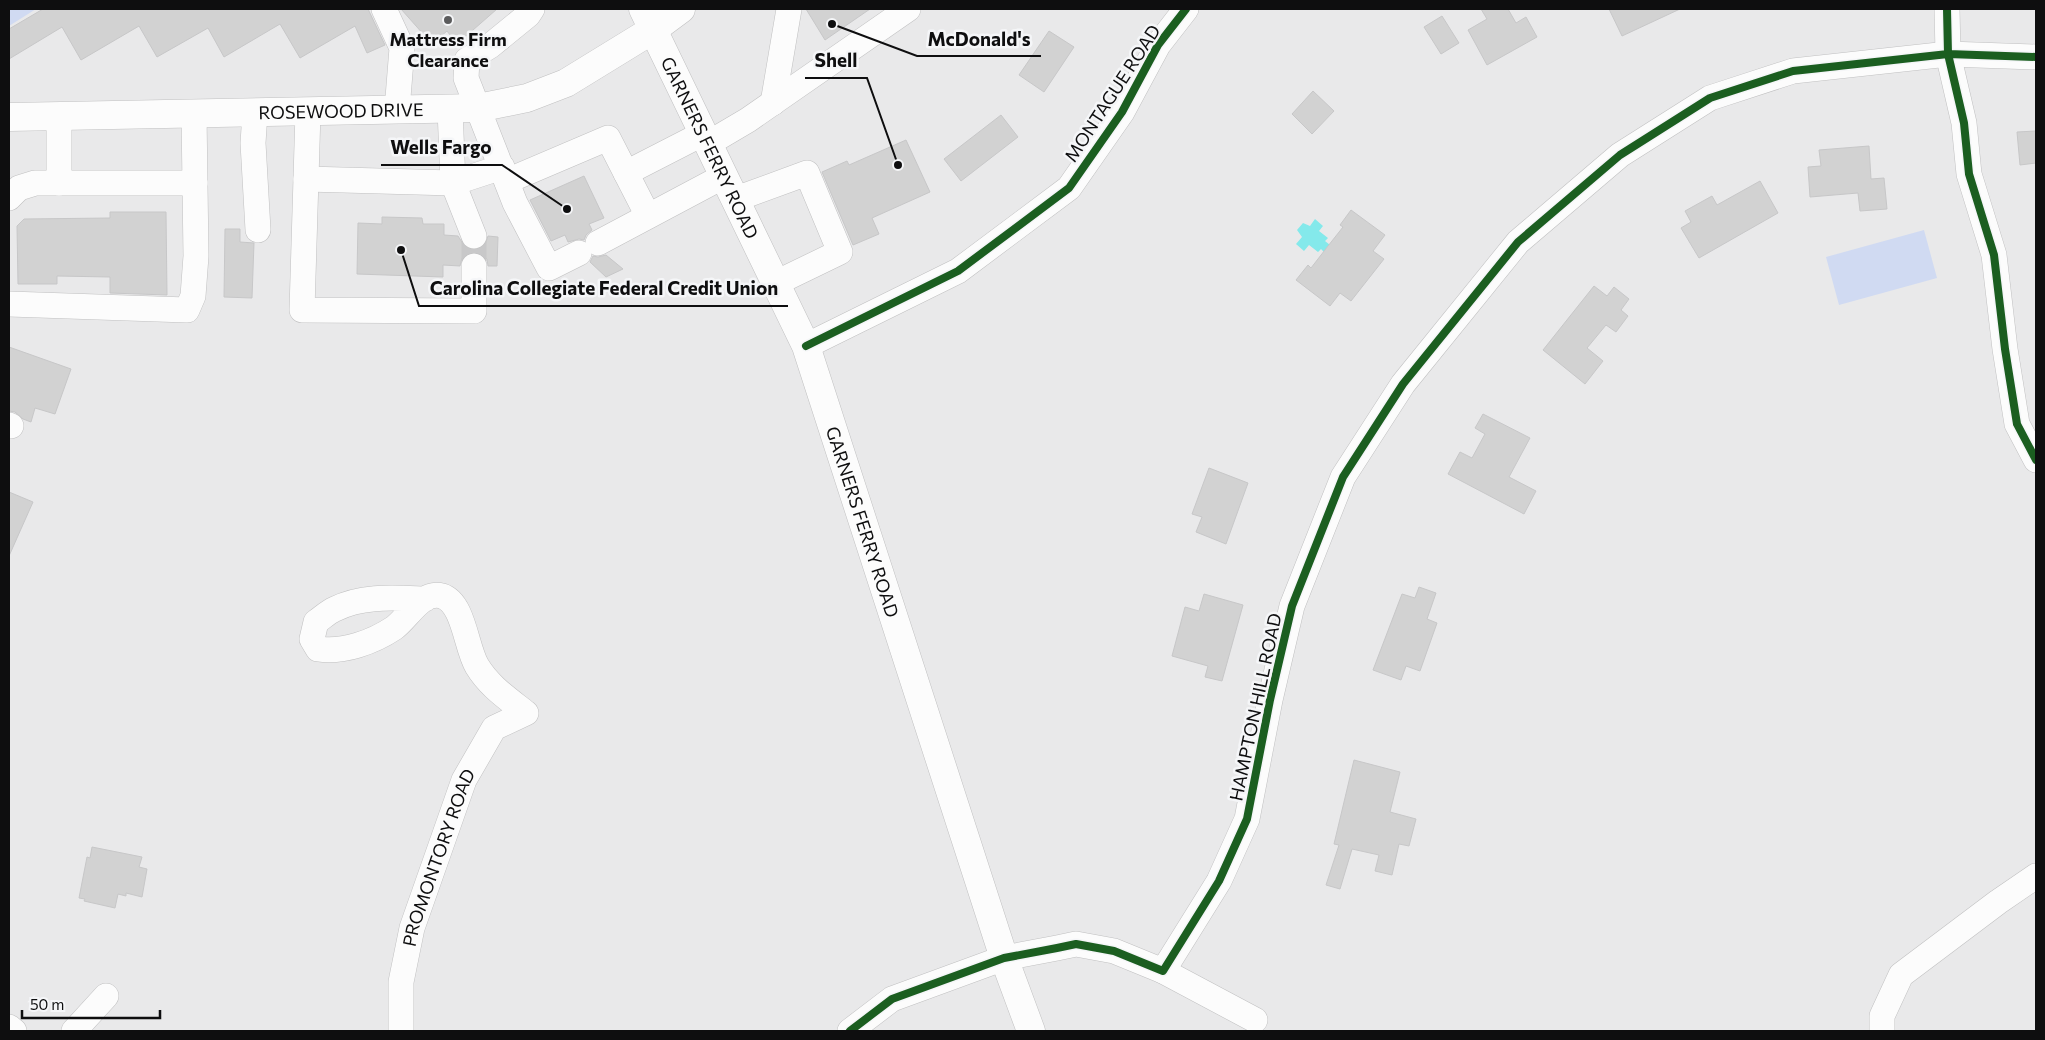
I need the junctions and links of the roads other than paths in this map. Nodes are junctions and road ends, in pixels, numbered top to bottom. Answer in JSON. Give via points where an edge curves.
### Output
{"nodes":[{"id":1,"x":384,"y":9,"type":"edge"},
{"id":2,"x":532,"y":9,"type":"edge"},
{"id":3,"x":681,"y":9,"type":"edge"},
{"id":4,"x":789,"y":9,"type":"edge"},
{"id":5,"x":908,"y":9,"type":"edge"},
{"id":6,"x":1186,"y":9,"type":"edge"},
{"id":7,"x":1947,"y":9,"type":"edge"},
{"id":8,"x":649,"y":19,"type":"edge"},
{"id":9,"x":782,"y":49,"type":"junction"},
{"id":10,"x":1948,"y":54,"type":"junction"},
{"id":11,"x":2036,"y":57,"type":"edge"},
{"id":12,"x":820,"y":70,"type":"junction"},
{"id":13,"x":773,"y":103,"type":"junction"},
{"id":14,"x":478,"y":108,"type":"junction"},
{"id":15,"x":450,"y":109,"type":"junction"},
{"id":16,"x":397,"y":110,"type":"junction"},
{"id":17,"x":308,"y":112,"type":"junction"},
{"id":18,"x":255,"y":113,"type":"junction"},
{"id":19,"x":194,"y":114,"type":"junction"},
{"id":20,"x":59,"y":116,"type":"junction"},
{"id":21,"x":9,"y":117,"type":"edge"},
{"id":22,"x":706,"y":138,"type":"junction"},
{"id":23,"x":626,"y":173,"type":"junction"},
{"id":24,"x":504,"y":174,"type":"junction"},
{"id":25,"x":306,"y":179,"type":"junction"},
{"id":26,"x":59,"y":183,"type":"junction"},
{"id":27,"x":195,"y":183,"type":"junction"},
{"id":28,"x":453,"y":183,"type":"junction"},
{"id":29,"x":730,"y":188,"type":"junction"},
{"id":30,"x":9,"y":198,"type":"edge"},
{"id":31,"x":648,"y":216,"type":"junction"},
{"id":32,"x":258,"y":230,"type":"dead end"},
{"id":33,"x":474,"y":236,"type":"tunnel mouth"},
{"id":34,"x":474,"y":266,"type":"tunnel mouth"},
{"id":35,"x":776,"y":283,"type":"junction"},
{"id":36,"x":9,"y":304,"type":"edge"},
{"id":37,"x":806,"y":346,"type":"junction"},
{"id":38,"x":2036,"y":460,"type":"edge"},
{"id":39,"x":425,"y":599,"type":"dead end"},
{"id":40,"x":2036,"y":876,"type":"edge"},
{"id":41,"x":1004,"y":958,"type":"junction"},
{"id":42,"x":1163,"y":971,"type":"junction"},
{"id":43,"x":106,"y":996,"type":"dead end"},
{"id":44,"x":1255,"y":1020,"type":"dead end"},
{"id":45,"x":9,"y":1027,"type":"edge"},
{"id":46,"x":14,"y":1031,"type":"edge"},
{"id":47,"x":74,"y":1031,"type":"edge"},
{"id":48,"x":401,"y":1031,"type":"edge"},
{"id":49,"x":850,"y":1031,"type":"edge"},
{"id":50,"x":1031,"y":1031,"type":"edge"},
{"id":51,"x":1882,"y":1031,"type":"edge"}],
"edges":[{"from":1,"to":16,"type":"street","via":[[402,48]]},
{"from":2,"to":14,"type":"street","via":[[490,46],[467,60],[466,78]]},
{"from":3,"to":8,"type":"main road","name":"ROSEWOOD DRIVE"},
{"from":4,"to":9,"type":"street"},
{"from":5,"to":12,"type":"street"},
{"from":6,"to":37,"type":"street","name":"MONTAGUE ROAD","via":[[1158,45],[1122,112],[1069,188],[958,271]]},
{"from":7,"to":10,"type":"street"},
{"from":8,"to":14,"type":"main road","name":"ROSEWOOD DRIVE","via":[[566,83],[527,98]]},
{"from":8,"to":22,"type":"main road","name":"GARNERS FERRY ROAD"},
{"from":9,"to":12,"type":"street","via":[[784,58],[792,65]]},
{"from":9,"to":13,"type":"street"},
{"from":10,"to":11,"type":"street","name":"HAMPTON HILL ROAD"},
{"from":10,"to":38,"type":"street","via":[[1964,123],[1969,174],[1994,255],[2017,424]]},
{"from":10,"to":42,"type":"street","name":"HAMPTON HILL ROAD","via":[[1793,71],[1710,98],[1620,155],[1518,242],[1404,384],[1343,477],[1292,606],[1246,818],[1220,881]]},
{"from":12,"to":13,"type":"street"},
{"from":13,"to":22,"type":"street"},
{"from":14,"to":15,"type":"main road","name":"ROSEWOOD DRIVE"},
{"from":14,"to":24,"type":"street"},
{"from":15,"to":16,"type":"main road","name":"ROSEWOOD DRIVE"},
{"from":15,"to":28,"type":"street"},
{"from":16,"to":17,"type":"main road","name":"ROSEWOOD DRIVE"},
{"from":17,"to":18,"type":"main road","name":"ROSEWOOD DRIVE"},
{"from":17,"to":25,"type":"street"},
{"from":18,"to":19,"type":"main road","name":"ROSEWOOD DRIVE"},
{"from":18,"to":32,"type":"street","via":[[253,143]]},
{"from":19,"to":20,"type":"main road","name":"ROSEWOOD DRIVE"},
{"from":19,"to":27,"type":"street"},
{"from":20,"to":21,"type":"main road","name":"ROSEWOOD DRIVE"},
{"from":20,"to":26,"type":"street"},
{"from":22,"to":23,"type":"street"},
{"from":22,"to":29,"type":"main road","name":"GARNERS FERRY ROAD"},
{"from":23,"to":24,"type":"street","via":[[608,138]]},
{"from":23,"to":31,"type":"street"},
{"from":24,"to":28,"type":"street"},
{"from":24,"to":31,"type":"street","via":[[515,204],[549,268]]},
{"from":25,"to":28,"type":"street"},
{"from":25,"to":34,"type":"street","via":[[302,310],[474,311]]},
{"from":26,"to":27,"type":"street"},
{"from":26,"to":30,"type":"street","via":[[35,183],[19,188]]},
{"from":27,"to":36,"type":"street","via":[[196,256],[193,296],[187,310]]},
{"from":28,"to":33,"type":"street"},
{"from":29,"to":31,"type":"street"},
{"from":29,"to":35,"type":"main road","name":"GARNERS FERRY ROAD"},
{"from":29,"to":35,"type":"street","via":[[807,173],[840,252]]},
{"from":35,"to":37,"type":"main road","name":"GARNERS FERRY ROAD"},
{"from":37,"to":41,"type":"main road","name":"GARNERS FERRY ROAD"},
{"from":39,"to":48,"type":"street","name":"PROMONTORY ROAD","via":[[435,595],[451,601],[460,614],[476,664],[490,685],[526,713],[494,728],[464,780],[412,928],[401,982]]},
{"from":40,"to":51,"type":"street","via":[[1901,975],[1882,1016]]},
{"from":41,"to":42,"type":"street","via":[[1076,944],[1114,951]]},
{"from":41,"to":49,"type":"street","via":[[892,999]]},
{"from":41,"to":50,"type":"main road","name":"GARNERS FERRY ROAD"},
{"from":42,"to":44,"type":"street"},
{"from":43,"to":47,"type":"street"},
{"from":45,"to":46,"type":"street"}]}
